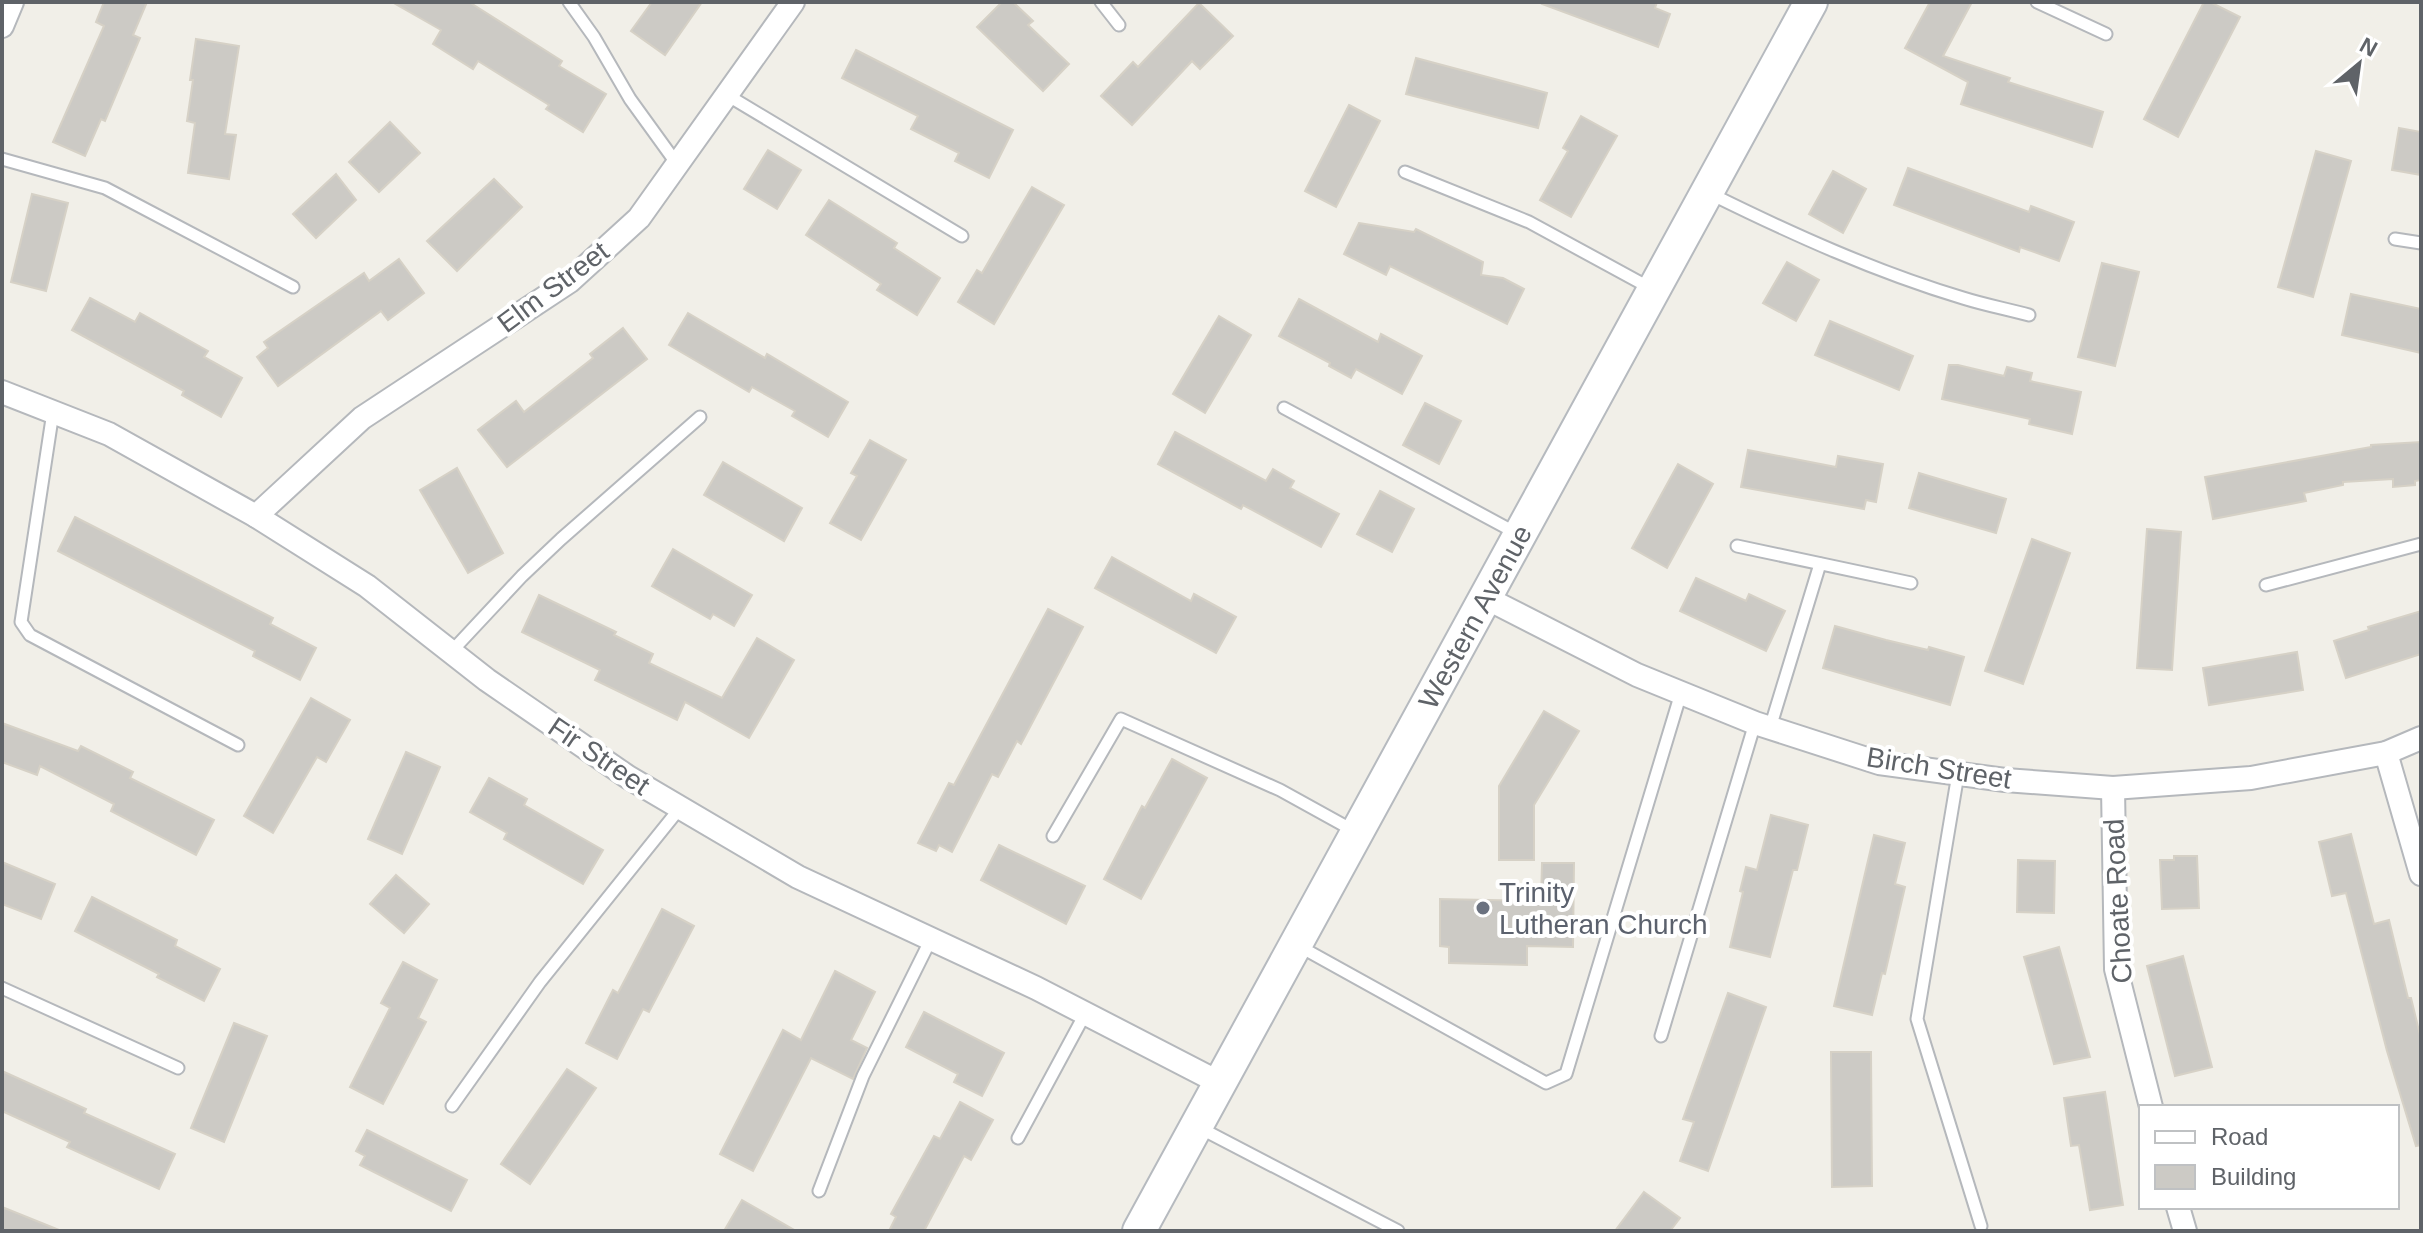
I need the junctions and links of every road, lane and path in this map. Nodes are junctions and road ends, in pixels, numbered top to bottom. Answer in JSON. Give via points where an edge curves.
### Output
{"nodes":[{"id":1,"x":12,"y":2,"type":"edge"},
{"id":2,"x":569,"y":2,"type":"edge"},
{"id":3,"x":793,"y":2,"type":"edge"},
{"id":4,"x":1101,"y":2,"type":"edge"},
{"id":5,"x":1811,"y":2,"type":"edge"},
{"id":6,"x":2037,"y":2,"type":"edge"},
{"id":7,"x":1119,"y":25,"type":"dead end"},
{"id":8,"x":2,"y":26,"type":"edge"},
{"id":9,"x":2106,"y":34,"type":"dead end"},
{"id":10,"x":727,"y":95,"type":"junction"},
{"id":11,"x":2,"y":159,"type":"edge"},
{"id":12,"x":677,"y":164,"type":"junction"},
{"id":13,"x":1405,"y":172,"type":"dead end"},
{"id":14,"x":1707,"y":192,"type":"junction"},
{"id":15,"x":962,"y":236,"type":"dead end"},
{"id":16,"x":2395,"y":239,"type":"dead end"},
{"id":17,"x":2421,"y":243,"type":"edge"},
{"id":18,"x":293,"y":287,"type":"dead end"},
{"id":19,"x":1653,"y":289,"type":"junction"},
{"id":20,"x":2029,"y":315,"type":"dead end"},
{"id":21,"x":2,"y":392,"type":"edge"},
{"id":22,"x":1284,"y":408,"type":"dead end"},
{"id":23,"x":53,"y":412,"type":"junction"},
{"id":24,"x":700,"y":417,"type":"dead end"},
{"id":25,"x":256,"y":516,"type":"junction"},
{"id":26,"x":1519,"y":534,"type":"junction"},
{"id":27,"x":2421,"y":544,"type":"edge"},
{"id":28,"x":1737,"y":546,"type":"dead end"},
{"id":29,"x":1820,"y":564,"type":"junction"},
{"id":30,"x":1911,"y":583,"type":"dead end"},
{"id":31,"x":2266,"y":585,"type":"dead end"},
{"id":32,"x":1484,"y":597,"type":"junction"},
{"id":33,"x":451,"y":652,"type":"junction"},
{"id":34,"x":1681,"y":693,"type":"junction"},
{"id":35,"x":1763,"y":725,"type":"junction"},
{"id":36,"x":2421,"y":738,"type":"edge"},
{"id":37,"x":238,"y":745,"type":"dead end"},
{"id":38,"x":2386,"y":753,"type":"junction"},
{"id":39,"x":1958,"y":774,"type":"junction"},
{"id":40,"x":2113,"y":788,"type":"junction"},
{"id":41,"x":680,"y":808,"type":"junction"},
{"id":42,"x":1356,"y":832,"type":"junction"},
{"id":43,"x":1053,"y":836,"type":"dead end"},
{"id":44,"x":2421,"y":874,"type":"edge"},
{"id":45,"x":931,"y":939,"type":"junction"},
{"id":46,"x":1296,"y":944,"type":"junction"},
{"id":47,"x":2,"y":988,"type":"edge"},
{"id":48,"x":1085,"y":1014,"type":"junction"},
{"id":49,"x":1661,"y":1036,"type":"dead end"},
{"id":50,"x":178,"y":1068,"type":"dead end"},
{"id":51,"x":1220,"y":1083,"type":"junction"},
{"id":52,"x":2150,"y":1105,"type":"edge"},
{"id":53,"x":452,"y":1106,"type":"dead end"},
{"id":54,"x":1196,"y":1126,"type":"junction"},
{"id":55,"x":1018,"y":1138,"type":"dead end"},
{"id":56,"x":819,"y":1191,"type":"dead end"},
{"id":57,"x":2179,"y":1209,"type":"edge"},
{"id":58,"x":1981,"y":1226,"type":"dead end"},
{"id":59,"x":1139,"y":1231,"type":"edge"},
{"id":60,"x":1398,"y":1231,"type":"edge"},
{"id":61,"x":2185,"y":1231,"type":"edge"}],
"edges":[{"from":1,"to":8,"type":"street"},
{"from":2,"to":12,"type":"lane"},
{"from":3,"to":10,"type":"street","name":"Elm Street"},
{"from":4,"to":7,"type":"lane"},
{"from":5,"to":14,"type":"main road","name":"Western Avenue"},
{"from":6,"to":9,"type":"lane"},
{"from":10,"to":12,"type":"street","name":"Elm Street"},
{"from":10,"to":15,"type":"lane"},
{"from":11,"to":18,"type":"lane","via":[[105,188]]},
{"from":12,"to":25,"type":"street","name":"Elm Street","via":[[639,218],[570,281],[362,418]]},
{"from":13,"to":19,"type":"lane","via":[[1529,222]]},
{"from":14,"to":19,"type":"main road","name":"Western Avenue"},
{"from":14,"to":20,"type":"lane","via":[[1871,266]]},
{"from":16,"to":17,"type":"lane"},
{"from":19,"to":26,"type":"main road","name":"Western Avenue"},
{"from":21,"to":23,"type":"street","name":"Fir Street"},
{"from":22,"to":26,"type":"lane"},
{"from":23,"to":25,"type":"street","name":"Fir Street","via":[[109,434]]},
{"from":23,"to":37,"type":"lane","via":[[21,622],[30,635]]},
{"from":24,"to":33,"type":"lane","via":[[561,539]]},
{"from":25,"to":33,"type":"street","name":"Fir Street","via":[[367,586]]},
{"from":26,"to":32,"type":"main road","name":"Western Avenue"},
{"from":27,"to":31,"type":"lane"},
{"from":28,"to":29,"type":"lane"},
{"from":29,"to":30,"type":"lane"},
{"from":29,"to":35,"type":"lane"},
{"from":32,"to":34,"type":"street","name":"Birch Street"},
{"from":32,"to":42,"type":"main road","name":"Western Avenue"},
{"from":33,"to":41,"type":"street","name":"Fir Street"},
{"from":34,"to":35,"type":"street","name":"Birch Street"},
{"from":34,"to":46,"type":"lane","via":[[1566,1074],[1546,1083]]},
{"from":35,"to":39,"type":"street","name":"Birch Street","via":[[1879,763]]},
{"from":35,"to":49,"type":"lane"},
{"from":36,"to":38,"type":"street","name":"Birch Street"},
{"from":38,"to":40,"type":"street","name":"Birch Street","via":[[2251,778]]},
{"from":38,"to":44,"type":"street"},
{"from":39,"to":40,"type":"street","name":"Birch Street"},
{"from":39,"to":58,"type":"lane","via":[[1917,1019]]},
{"from":40,"to":52,"type":"street","name":"Choate Road","via":[[2116,969]]},
{"from":41,"to":45,"type":"street","name":"Fir Street","via":[[798,877]]},
{"from":41,"to":53,"type":"lane","via":[[540,982]]},
{"from":42,"to":43,"type":"lane","via":[[1280,790],[1121,719]]},
{"from":42,"to":46,"type":"main road","name":"Western Avenue"},
{"from":45,"to":48,"type":"street","name":"Fir Street"},
{"from":45,"to":56,"type":"lane","via":[[863,1076]]},
{"from":46,"to":51,"type":"main road","name":"Western Avenue"},
{"from":47,"to":50,"type":"lane"},
{"from":48,"to":51,"type":"street","name":"Fir Street"},
{"from":48,"to":55,"type":"lane"},
{"from":51,"to":54,"type":"main road","name":"Western Avenue"},
{"from":54,"to":59,"type":"main road","name":"Western Avenue"},
{"from":54,"to":60,"type":"lane"},
{"from":57,"to":61,"type":"street"}]}
